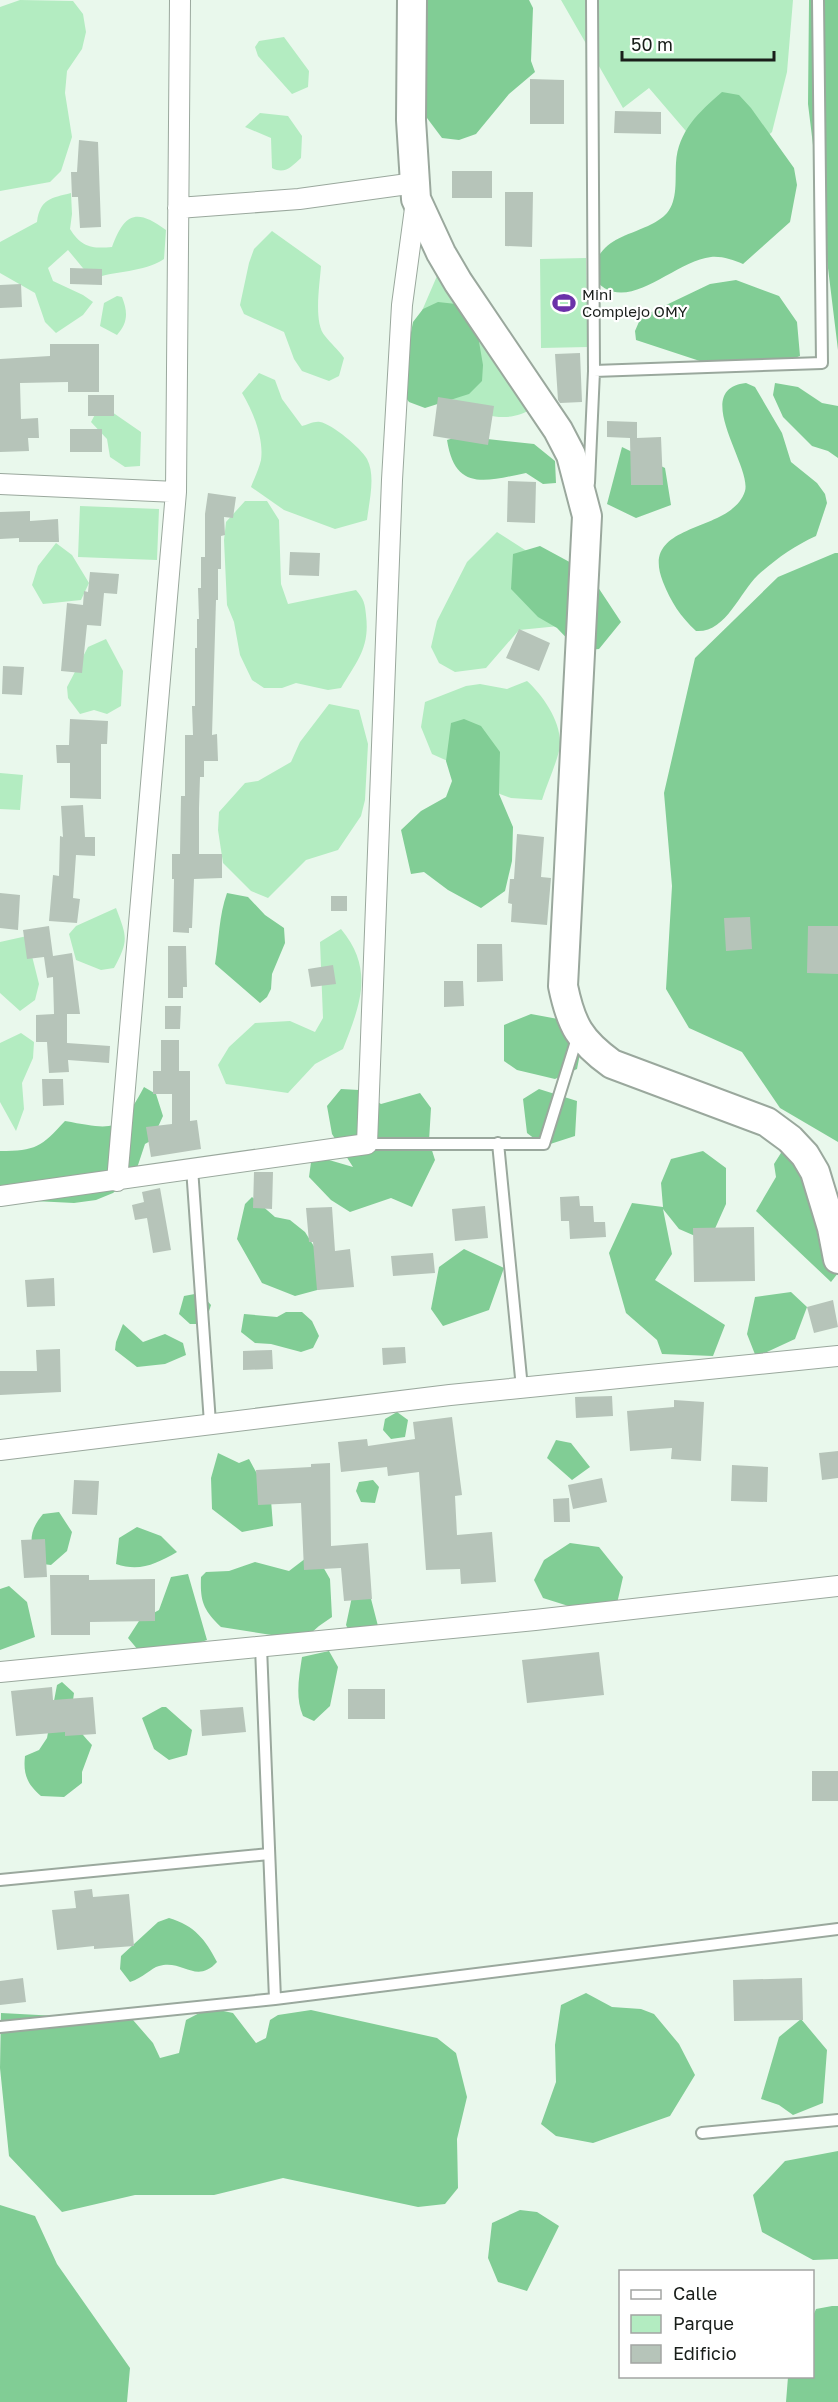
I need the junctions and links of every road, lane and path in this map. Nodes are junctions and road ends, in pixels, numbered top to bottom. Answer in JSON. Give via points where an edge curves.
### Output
{"nodes":[{"id":1,"x":180,"y":0,"type":"edge"},
{"id":2,"x":412,"y":0,"type":"edge"},
{"id":3,"x":592,"y":0,"type":"edge"},
{"id":4,"x":818,"y":0,"type":"edge"},
{"id":5,"x":416,"y":191,"type":"junction"},
{"id":6,"x":178,"y":207,"type":"junction"},
{"id":7,"x":594,"y":371,"type":"junction"},
{"id":8,"x":0,"y":484,"type":"edge"},
{"id":9,"x":176,"y":492,"type":"junction"},
{"id":10,"x":587,"y":516,"type":"junction"},
{"id":11,"x":578,"y":1034,"type":"junction"},
{"id":12,"x":498,"y":1143,"type":"junction"},
{"id":13,"x":366,"y":1144,"type":"junction"},
{"id":14,"x":192,"y":1168,"type":"junction"},
{"id":15,"x":117,"y":1181,"type":"junction"},
{"id":16,"x":0,"y":1196,"type":"edge"},
{"id":17,"x":838,"y":1259,"type":"edge"},
{"id":18,"x":838,"y":1356,"type":"edge"},
{"id":19,"x":522,"y":1388,"type":"junction"},
{"id":20,"x":210,"y":1423,"type":"junction"},
{"id":21,"x":0,"y":1450,"type":"edge"},
{"id":22,"x":838,"y":1586,"type":"edge"},
{"id":23,"x":261,"y":1647,"type":"junction"},
{"id":24,"x":0,"y":1672,"type":"edge"},
{"id":25,"x":269,"y":1854,"type":"junction"},
{"id":26,"x":0,"y":1880,"type":"edge"},
{"id":27,"x":838,"y":1929,"type":"edge"},
{"id":28,"x":275,"y":1999,"type":"junction"},
{"id":29,"x":0,"y":2026,"type":"edge"},
{"id":30,"x":838,"y":2120,"type":"edge"},
{"id":31,"x":702,"y":2133,"type":"dead end"}],
"edges":[{"from":1,"to":6,"type":"street"},
{"from":2,"to":5,"type":"main road","via":[[411,120]]},
{"from":3,"to":7,"type":"lane"},
{"from":4,"to":7,"type":"lane","via":[[822,363]]},
{"from":5,"to":6,"type":"street"},
{"from":5,"to":10,"type":"main road","via":[[441,253],[458,282],[558,430],[571,455]]},
{"from":5,"to":13,"type":"street","via":[[402,305],[393,468]]},
{"from":6,"to":9,"type":"street"},
{"from":7,"to":10,"type":"lane"},
{"from":8,"to":9,"type":"street"},
{"from":9,"to":15,"type":"street"},
{"from":10,"to":11,"type":"main road","via":[[563,986]]},
{"from":11,"to":12,"type":"lane","via":[[544,1143]]},
{"from":11,"to":17,"type":"main road","via":[[612,1064],[767,1122],[790,1139],[805,1155],[814,1173]]},
{"from":12,"to":13,"type":"lane"},
{"from":12,"to":19,"type":"lane"},
{"from":13,"to":14,"type":"street"},
{"from":14,"to":15,"type":"street"},
{"from":14,"to":20,"type":"lane"},
{"from":15,"to":16,"type":"street"},
{"from":18,"to":19,"type":"street"},
{"from":19,"to":20,"type":"street"},
{"from":20,"to":21,"type":"street"},
{"from":22,"to":23,"type":"street"},
{"from":23,"to":24,"type":"street"},
{"from":23,"to":25,"type":"lane"},
{"from":25,"to":26,"type":"lane"},
{"from":25,"to":28,"type":"lane"},
{"from":27,"to":28,"type":"lane"},
{"from":28,"to":29,"type":"lane"},
{"from":30,"to":31,"type":"lane"}]}
